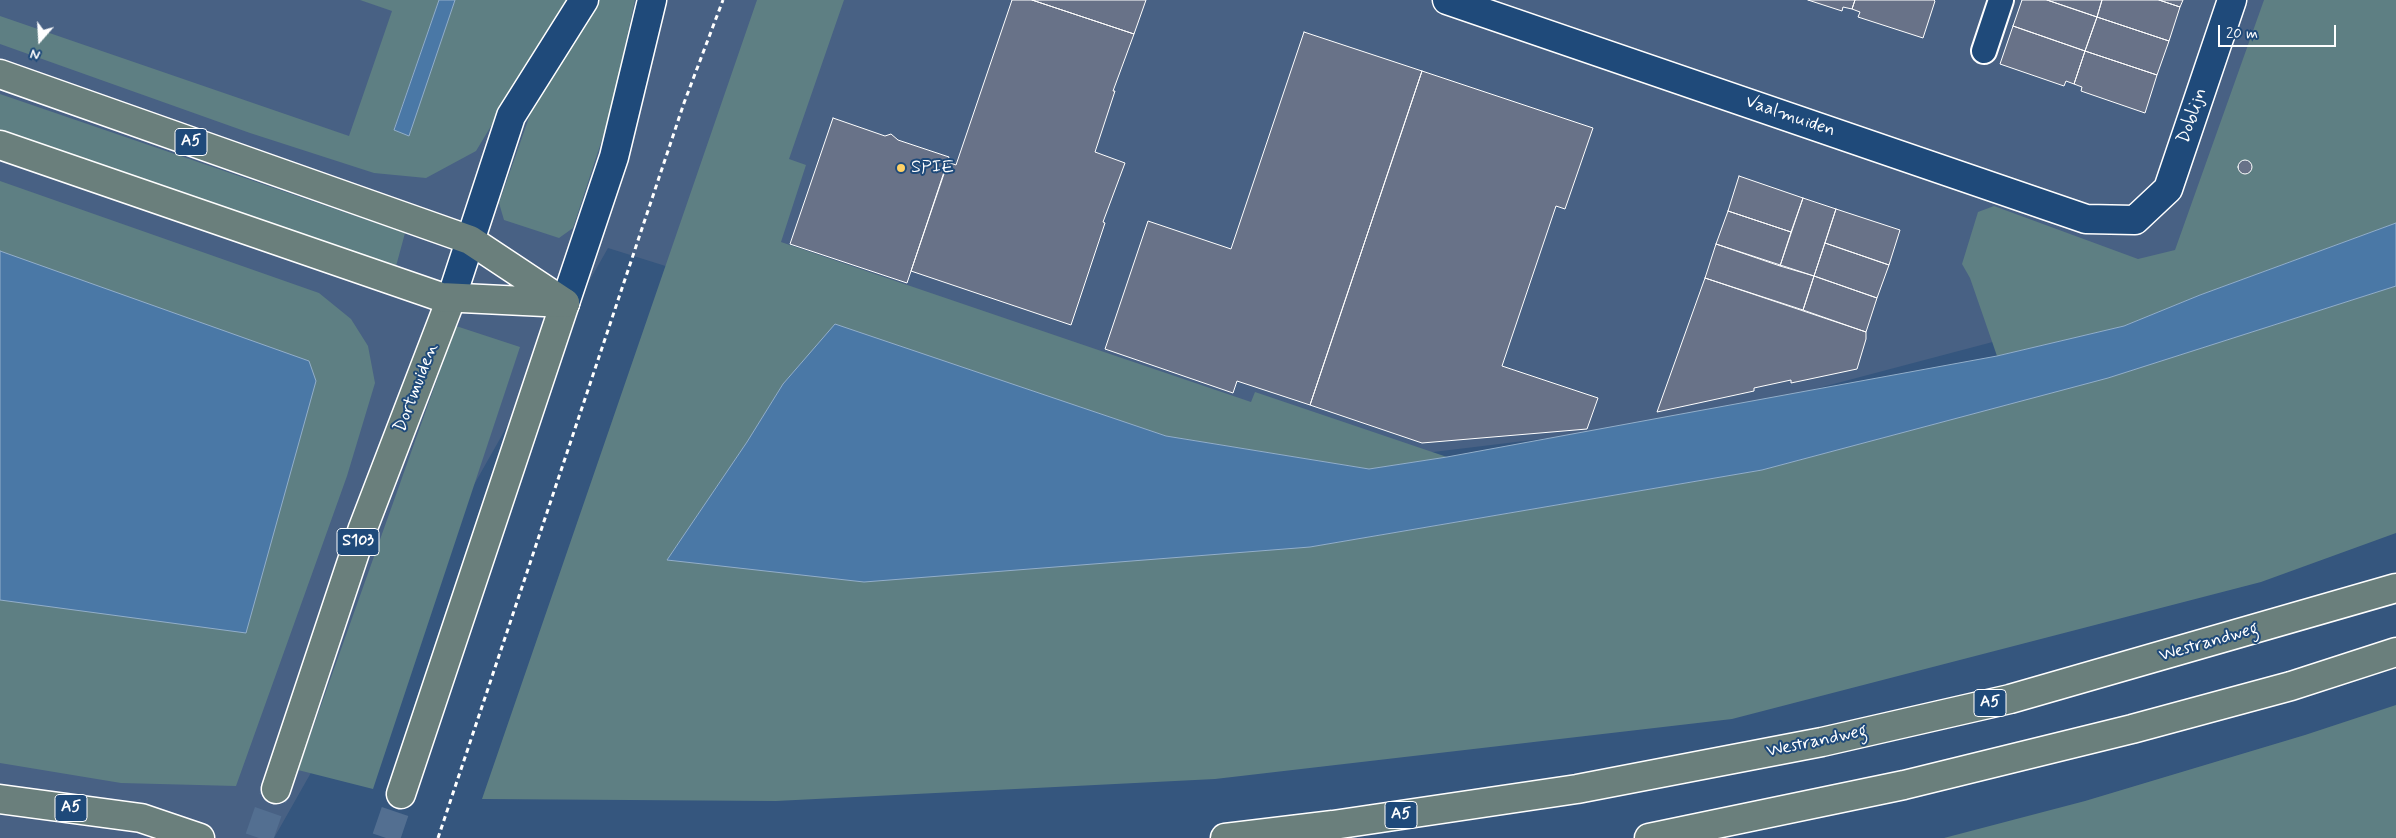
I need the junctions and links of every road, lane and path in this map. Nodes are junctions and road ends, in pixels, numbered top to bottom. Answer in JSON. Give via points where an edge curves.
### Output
{"nodes":[{"id":1,"x":584,"y":0,"type":"edge"},
{"id":2,"x":652,"y":0,"type":"edge"},
{"id":3,"x":723,"y":0,"type":"edge"},
{"id":4,"x":2001,"y":0,"type":"edge"},
{"id":5,"x":2232,"y":0,"type":"edge"},
{"id":6,"x":1464,"y":3,"type":"edge"},
{"id":7,"x":1984,"y":51,"type":"dead end"},
{"id":8,"x":0,"y":74,"type":"edge"},
{"id":9,"x":0,"y":145,"type":"edge"},
{"id":10,"x":2135,"y":220,"type":"joint"},
{"id":11,"x":470,"y":240,"type":"junction"},
{"id":12,"x":451,"y":299,"type":"junction"},
{"id":13,"x":565,"y":303,"type":"junction"},
{"id":14,"x":2396,"y":588,"type":"edge"},
{"id":15,"x":2396,"y":652,"type":"edge"},
{"id":16,"x":276,"y":789,"type":"tunnel mouth"},
{"id":17,"x":401,"y":794,"type":"tunnel mouth"},
{"id":18,"x":0,"y":799,"type":"edge"},
{"id":19,"x":200,"y":838,"type":"edge"},
{"id":20,"x":438,"y":838,"type":"edge"},
{"id":21,"x":1225,"y":838,"type":"edge"},
{"id":22,"x":1649,"y":838,"type":"edge"}],
"edges":[{"from":1,"to":11,"type":"street","name":"Dortmuiden","number":"S103","via":[[511,116]]},
{"from":2,"to":13,"type":"street","via":[[614,158]]},
{"from":3,"to":20,"type":"path","via":[[684,103]]},
{"from":4,"to":7,"type":"lane"},
{"from":5,"to":10,"type":"street","name":"Doblijn","via":[[2168,189]]},
{"from":6,"to":10,"type":"street","name":"Vaalmuiden","via":[[2086,219]]},
{"from":8,"to":11,"type":"main road","number":"A5"},
{"from":9,"to":12,"type":"main road"},
{"from":11,"to":12,"type":"street","name":"Dortmuiden","number":"S103"},
{"from":11,"to":13,"type":"main road","number":"A5"},
{"from":12,"to":13,"type":"main road"},
{"from":12,"to":16,"type":"main road","name":"Dortmuiden","number":"S103","via":[[363,528]]},
{"from":13,"to":17,"type":"main road"},
{"from":14,"to":21,"type":"main road","name":"Westrandweg","number":"A5","via":[[2010,699],[1822,742],[1577,789]]},
{"from":15,"to":22,"type":"main road","via":[[2291,686],[2132,730],[1904,785]]},
{"from":18,"to":19,"type":"main road","number":"A5","via":[[141,818]]}]}
